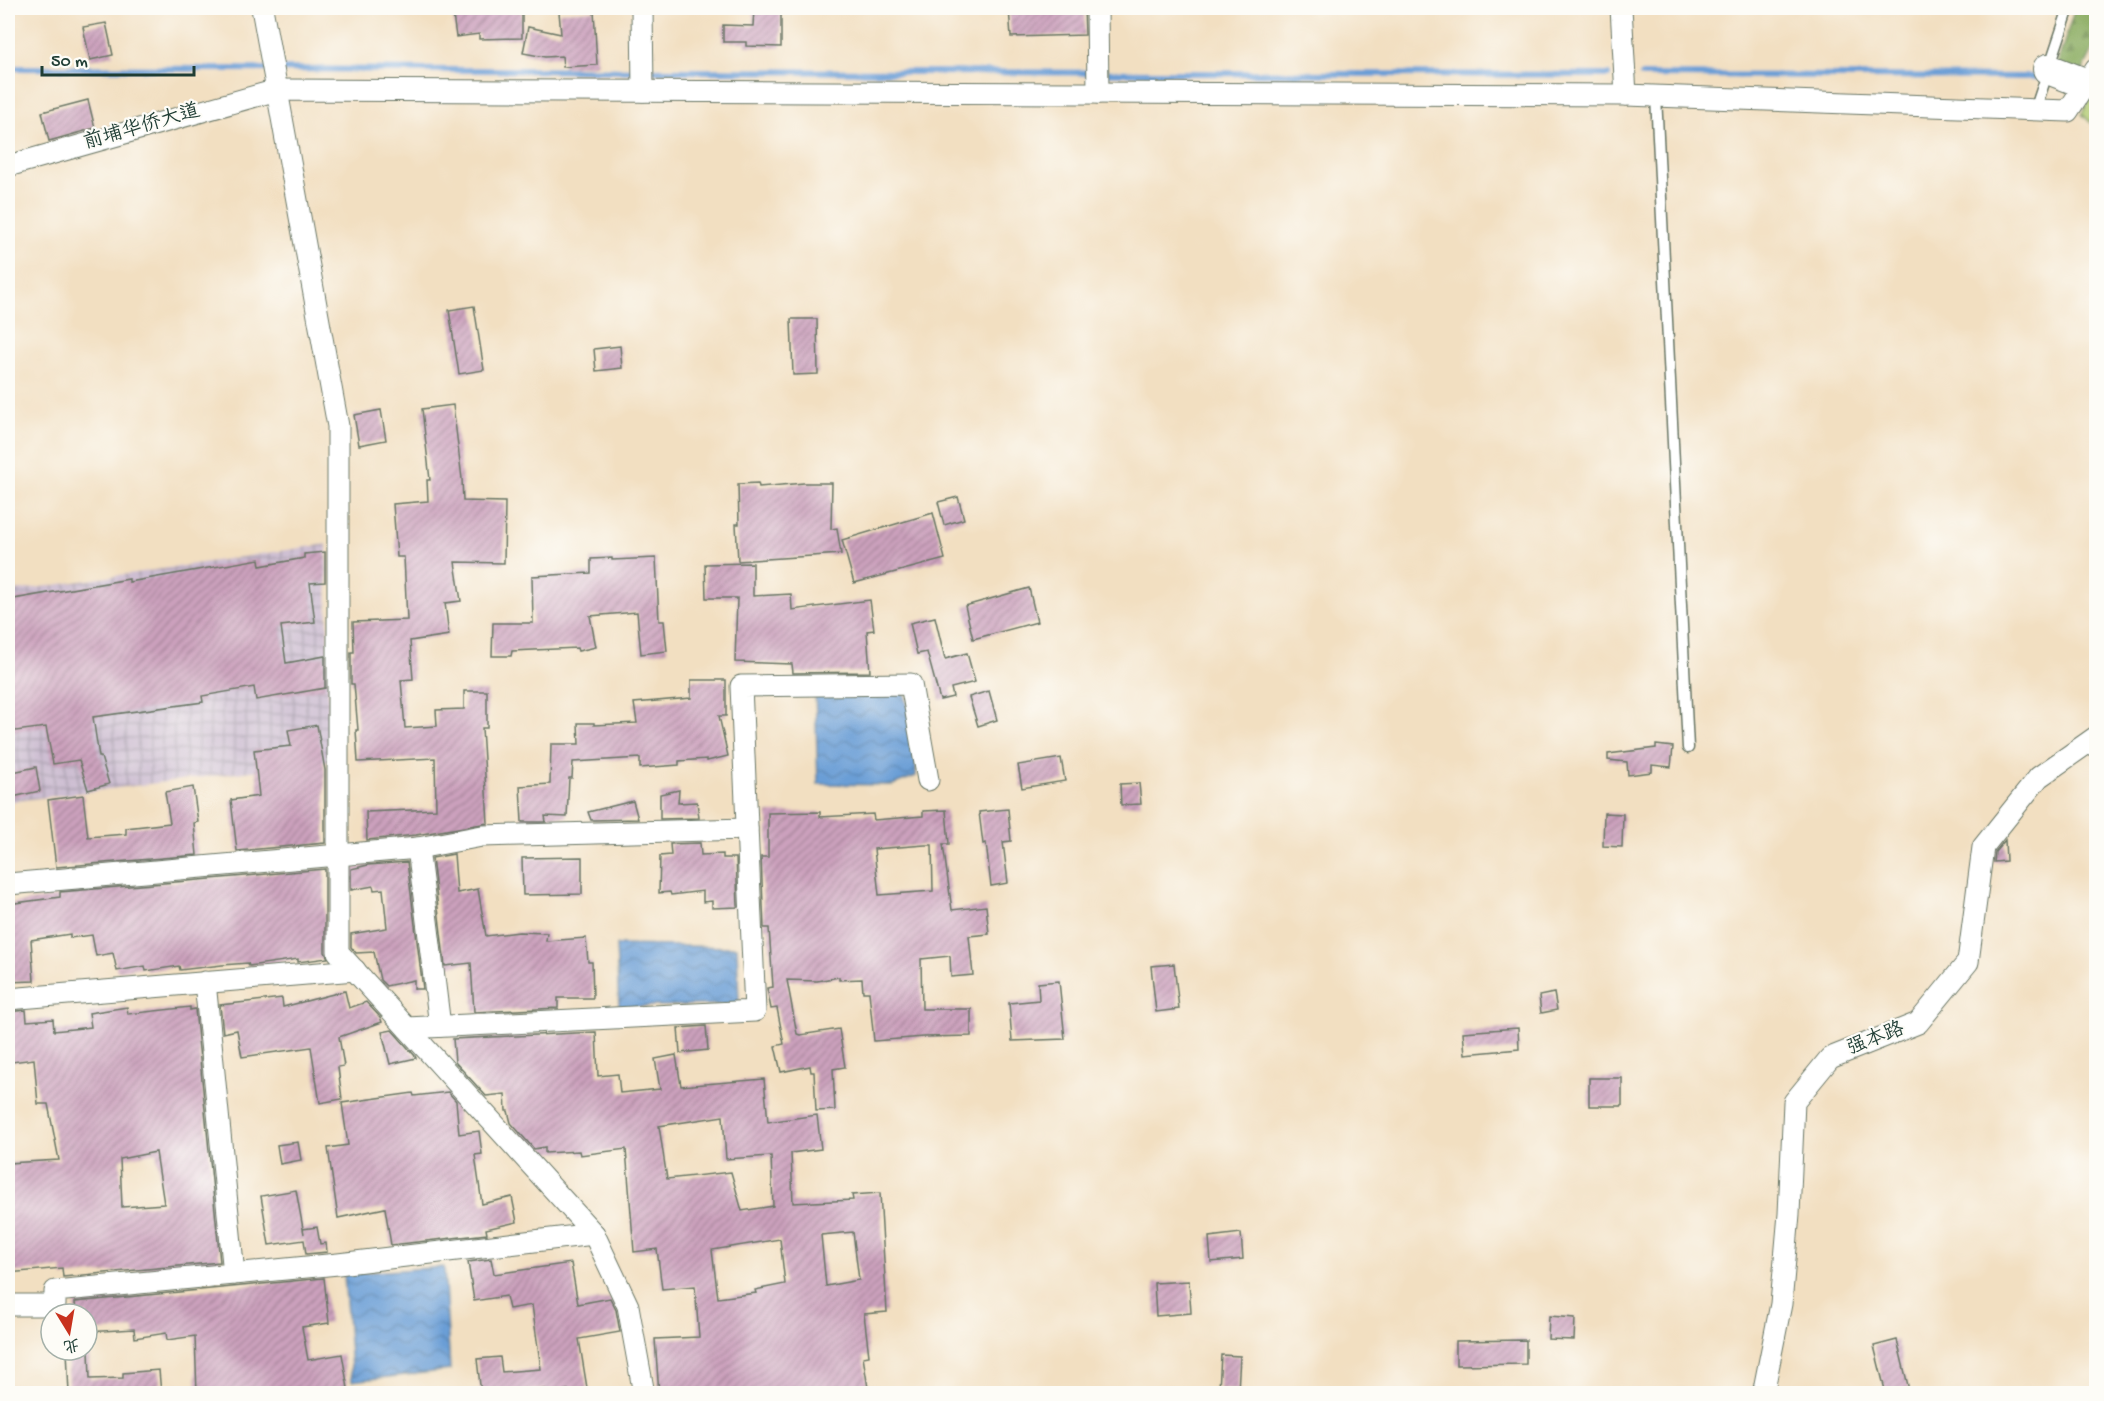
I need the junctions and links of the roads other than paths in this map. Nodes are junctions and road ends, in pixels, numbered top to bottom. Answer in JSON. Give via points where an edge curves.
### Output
{"nodes":[{"id":1,"x":262,"y":8,"type":"edge"},
{"id":2,"x":642,"y":8,"type":"edge"},
{"id":3,"x":1097,"y":8,"type":"edge"},
{"id":4,"x":1621,"y":8,"type":"edge"},
{"id":5,"x":2068,"y":8,"type":"edge"},
{"id":6,"x":2048,"y":69,"type":"junction"},
{"id":7,"x":274,"y":76,"type":"junction"},
{"id":8,"x":643,"y":77,"type":"junction"},
{"id":9,"x":1097,"y":79,"type":"junction"},
{"id":10,"x":2089,"y":79,"type":"edge"},
{"id":11,"x":1626,"y":95,"type":"junction"},
{"id":12,"x":1656,"y":96,"type":"junction"},
{"id":13,"x":2035,"y":110,"type":"junction"},
{"id":14,"x":8,"y":166,"type":"edge"},
{"id":15,"x":2097,"y":737,"type":"edge"},
{"id":16,"x":1688,"y":748,"type":"dead end"},
{"id":17,"x":928,"y":780,"type":"dead end"},
{"id":18,"x":747,"y":829,"type":"junction"},
{"id":19,"x":418,"y":848,"type":"junction"},
{"id":20,"x":338,"y":856,"type":"junction"},
{"id":21,"x":8,"y":884,"type":"edge"},
{"id":22,"x":355,"y":970,"type":"junction"},
{"id":23,"x":205,"y":982,"type":"junction"},
{"id":24,"x":8,"y":999,"type":"edge"},
{"id":25,"x":440,"y":1026,"type":"junction"},
{"id":26,"x":407,"y":1028,"type":"junction"},
{"id":27,"x":594,"y":1234,"type":"junction"},
{"id":28,"x":234,"y":1274,"type":"junction"},
{"id":29,"x":8,"y":1305,"type":"edge"},
{"id":30,"x":644,"y":1394,"type":"edge"},
{"id":31,"x":1763,"y":1394,"type":"edge"}],
"edges":[{"from":1,"to":7,"type":"street"},
{"from":2,"to":8,"type":"street"},
{"from":3,"to":9,"type":"street"},
{"from":4,"to":11,"type":"street"},
{"from":5,"to":6,"type":"lane"},
{"from":6,"to":10,"type":"main road"},
{"from":6,"to":13,"type":"lane"},
{"from":7,"to":8,"type":"street","name":"前埔华侨大道"},
{"from":7,"to":14,"type":"street","name":"前埔华侨大道"},
{"from":7,"to":20,"type":"street","via":[[338,426]]},
{"from":8,"to":9,"type":"street","name":"前埔华侨大道"},
{"from":9,"to":11,"type":"street","name":"前埔华侨大道"},
{"from":10,"to":13,"type":"street","name":"前埔华侨大道","via":[[2068,111]]},
{"from":11,"to":12,"type":"street","name":"前埔华侨大道"},
{"from":12,"to":13,"type":"street","name":"前埔华侨大道"},
{"from":12,"to":16,"type":"lane"},
{"from":15,"to":31,"type":"street","name":"强本路","via":[[2039,777],[1983,847],[1968,962],[1918,1023],[1830,1058],[1794,1102],[1781,1304]]},
{"from":17,"to":18,"type":"street","via":[[911,684],[741,686]]},
{"from":18,"to":19,"type":"street","via":[[482,836]]},
{"from":18,"to":25,"type":"street","via":[[755,1011]]},
{"from":19,"to":20,"type":"street"},
{"from":19,"to":25,"type":"street"},
{"from":20,"to":21,"type":"street"},
{"from":20,"to":22,"type":"street","via":[[338,952]]},
{"from":22,"to":23,"type":"street"},
{"from":22,"to":26,"type":"street"},
{"from":23,"to":24,"type":"street"},
{"from":23,"to":28,"type":"street"},
{"from":25,"to":26,"type":"street"},
{"from":26,"to":27,"type":"street"},
{"from":27,"to":28,"type":"street"},
{"from":27,"to":30,"type":"street","via":[[628,1306]]},
{"from":28,"to":29,"type":"street","via":[[55,1291],[55,1305]]}]}
